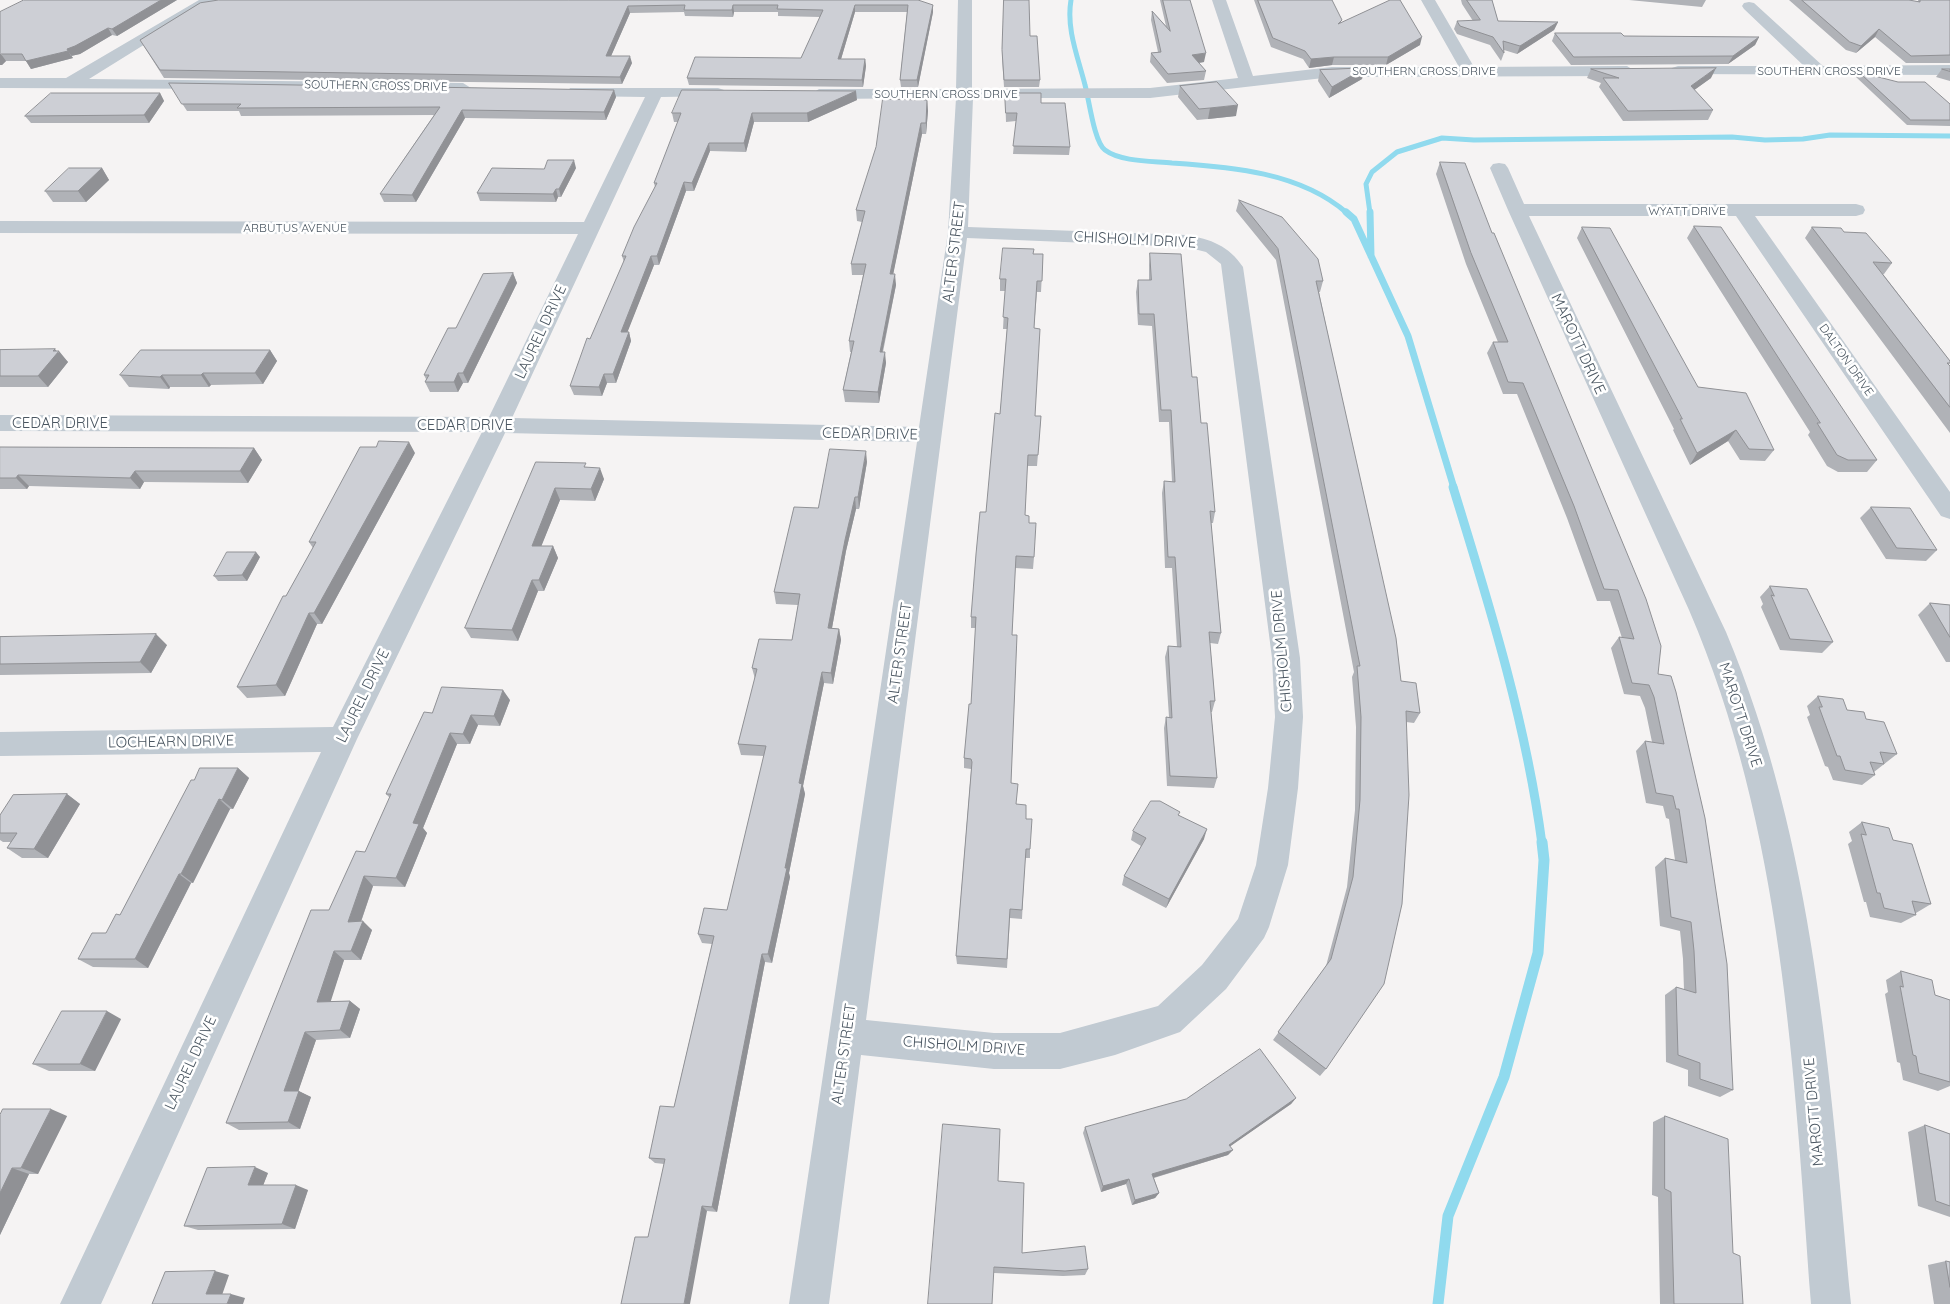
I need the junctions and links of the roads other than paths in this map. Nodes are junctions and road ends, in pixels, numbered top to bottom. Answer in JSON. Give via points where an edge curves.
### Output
{"nodes":[{"id":1,"x":209,"y":0,"type":"edge"},
{"id":2,"x":965,"y":0,"type":"edge"},
{"id":3,"x":1219,"y":0,"type":"edge"},
{"id":4,"x":1428,"y":0,"type":"edge"},
{"id":5,"x":1749,"y":6,"type":"dead end"},
{"id":6,"x":1950,"y":70,"type":"edge"},
{"id":7,"x":1469,"y":71,"type":"junction"},
{"id":8,"x":1639,"y":71,"type":"edge"},
{"id":9,"x":1659,"y":71,"type":"edge"},
{"id":10,"x":1819,"y":71,"type":"junction"},
{"id":11,"x":1247,"y":81,"type":"junction"},
{"id":12,"x":0,"y":84,"type":"edge"},
{"id":13,"x":68,"y":84,"type":"junction"},
{"id":14,"x":480,"y":88,"type":"edge"},
{"id":15,"x":558,"y":90,"type":"edge"},
{"id":16,"x":655,"y":92,"type":"junction"},
{"id":17,"x":732,"y":93,"type":"edge"},
{"id":18,"x":965,"y":93,"type":"junction"},
{"id":19,"x":799,"y":94,"type":"edge"},
{"id":20,"x":1499,"y":168,"type":"dead end"},
{"id":21,"x":1517,"y":210,"type":"junction"},
{"id":22,"x":1856,"y":210,"type":"dead end"},
{"id":23,"x":1742,"y":211,"type":"junction"},
{"id":24,"x":0,"y":227,"type":"edge"},
{"id":25,"x":590,"y":228,"type":"junction"},
{"id":26,"x":958,"y":232,"type":"junction"},
{"id":27,"x":0,"y":423,"type":"edge"},
{"id":28,"x":496,"y":425,"type":"junction"},
{"id":29,"x":930,"y":435,"type":"junction"},
{"id":30,"x":1950,"y":510,"type":"edge"},
{"id":31,"x":342,"y":739,"type":"junction"},
{"id":32,"x":0,"y":744,"type":"edge"},
{"id":33,"x":847,"y":1036,"type":"junction"},
{"id":34,"x":80,"y":1304,"type":"edge"},
{"id":35,"x":810,"y":1304,"type":"edge"},
{"id":36,"x":1831,"y":1304,"type":"edge"}],
"edges":[{"from":1,"to":13,"type":"street"},
{"from":2,"to":18,"type":"street","name":"ALTER STREET"},
{"from":3,"to":11,"type":"street"},
{"from":4,"to":7,"type":"street"},
{"from":5,"to":10,"type":"street"},
{"from":6,"to":10,"type":"street","name":"SOUTHERN CROSS DRIVE"},
{"from":7,"to":8,"type":"street","name":"SOUTHERN CROSS DRIVE"},
{"from":7,"to":11,"type":"street","name":"SOUTHERN CROSS DRIVE","via":[[1332,72]]},
{"from":9,"to":10,"type":"street","name":"SOUTHERN CROSS DRIVE"},
{"from":11,"to":18,"type":"street","name":"SOUTHERN CROSS DRIVE","via":[[1180,90],[1115,93]]},
{"from":12,"to":13,"type":"street","name":"SOUTHERN CROSS DRIVE"},
{"from":13,"to":14,"type":"street","name":"SOUTHERN CROSS DRIVE"},
{"from":15,"to":16,"type":"street"},
{"from":16,"to":17,"type":"street"},
{"from":16,"to":25,"type":"street","name":"LAUREL DRIVE"},
{"from":18,"to":19,"type":"street","name":"SOUTHERN CROSS DRIVE"},
{"from":18,"to":26,"type":"street","name":"ALTER STREET"},
{"from":20,"to":21,"type":"street","name":"MAROTT DRIVE"},
{"from":21,"to":23,"type":"street","name":"WYATT DRIVE"},
{"from":21,"to":36,"type":"street","name":"MAROTT DRIVE","via":[[1696,598],[1729,676],[1754,755],[1781,875],[1808,1034]]},
{"from":22,"to":23,"type":"street","name":"WYATT DRIVE"},
{"from":23,"to":30,"type":"street","name":"DALTON DRIVE"},
{"from":24,"to":25,"type":"street","name":"ARBUTUS AVENUE"},
{"from":25,"to":28,"type":"street","name":"LAUREL DRIVE"},
{"from":26,"to":29,"type":"street","name":"ALTER STREET"},
{"from":26,"to":33,"type":"street","name":"CHISHOLM DRIVE","via":[[1186,241],[1204,244],[1228,258],[1233,267],[1286,658],[1289,717],[1283,788],[1272,865],[1252,927],[1214,977],[1168,1020],[1060,1051],[994,1051]]},
{"from":27,"to":28,"type":"street","name":"CEDAR DRIVE"},
{"from":28,"to":29,"type":"street","name":"CEDAR DRIVE"},
{"from":28,"to":31,"type":"street","name":"LAUREL DRIVE"},
{"from":29,"to":33,"type":"street","name":"ALTER STREET"},
{"from":31,"to":32,"type":"street","name":"LOCHEARN DRIVE"},
{"from":31,"to":34,"type":"street","name":"LAUREL DRIVE"},
{"from":33,"to":35,"type":"street","name":"ALTER STREET"}]}
